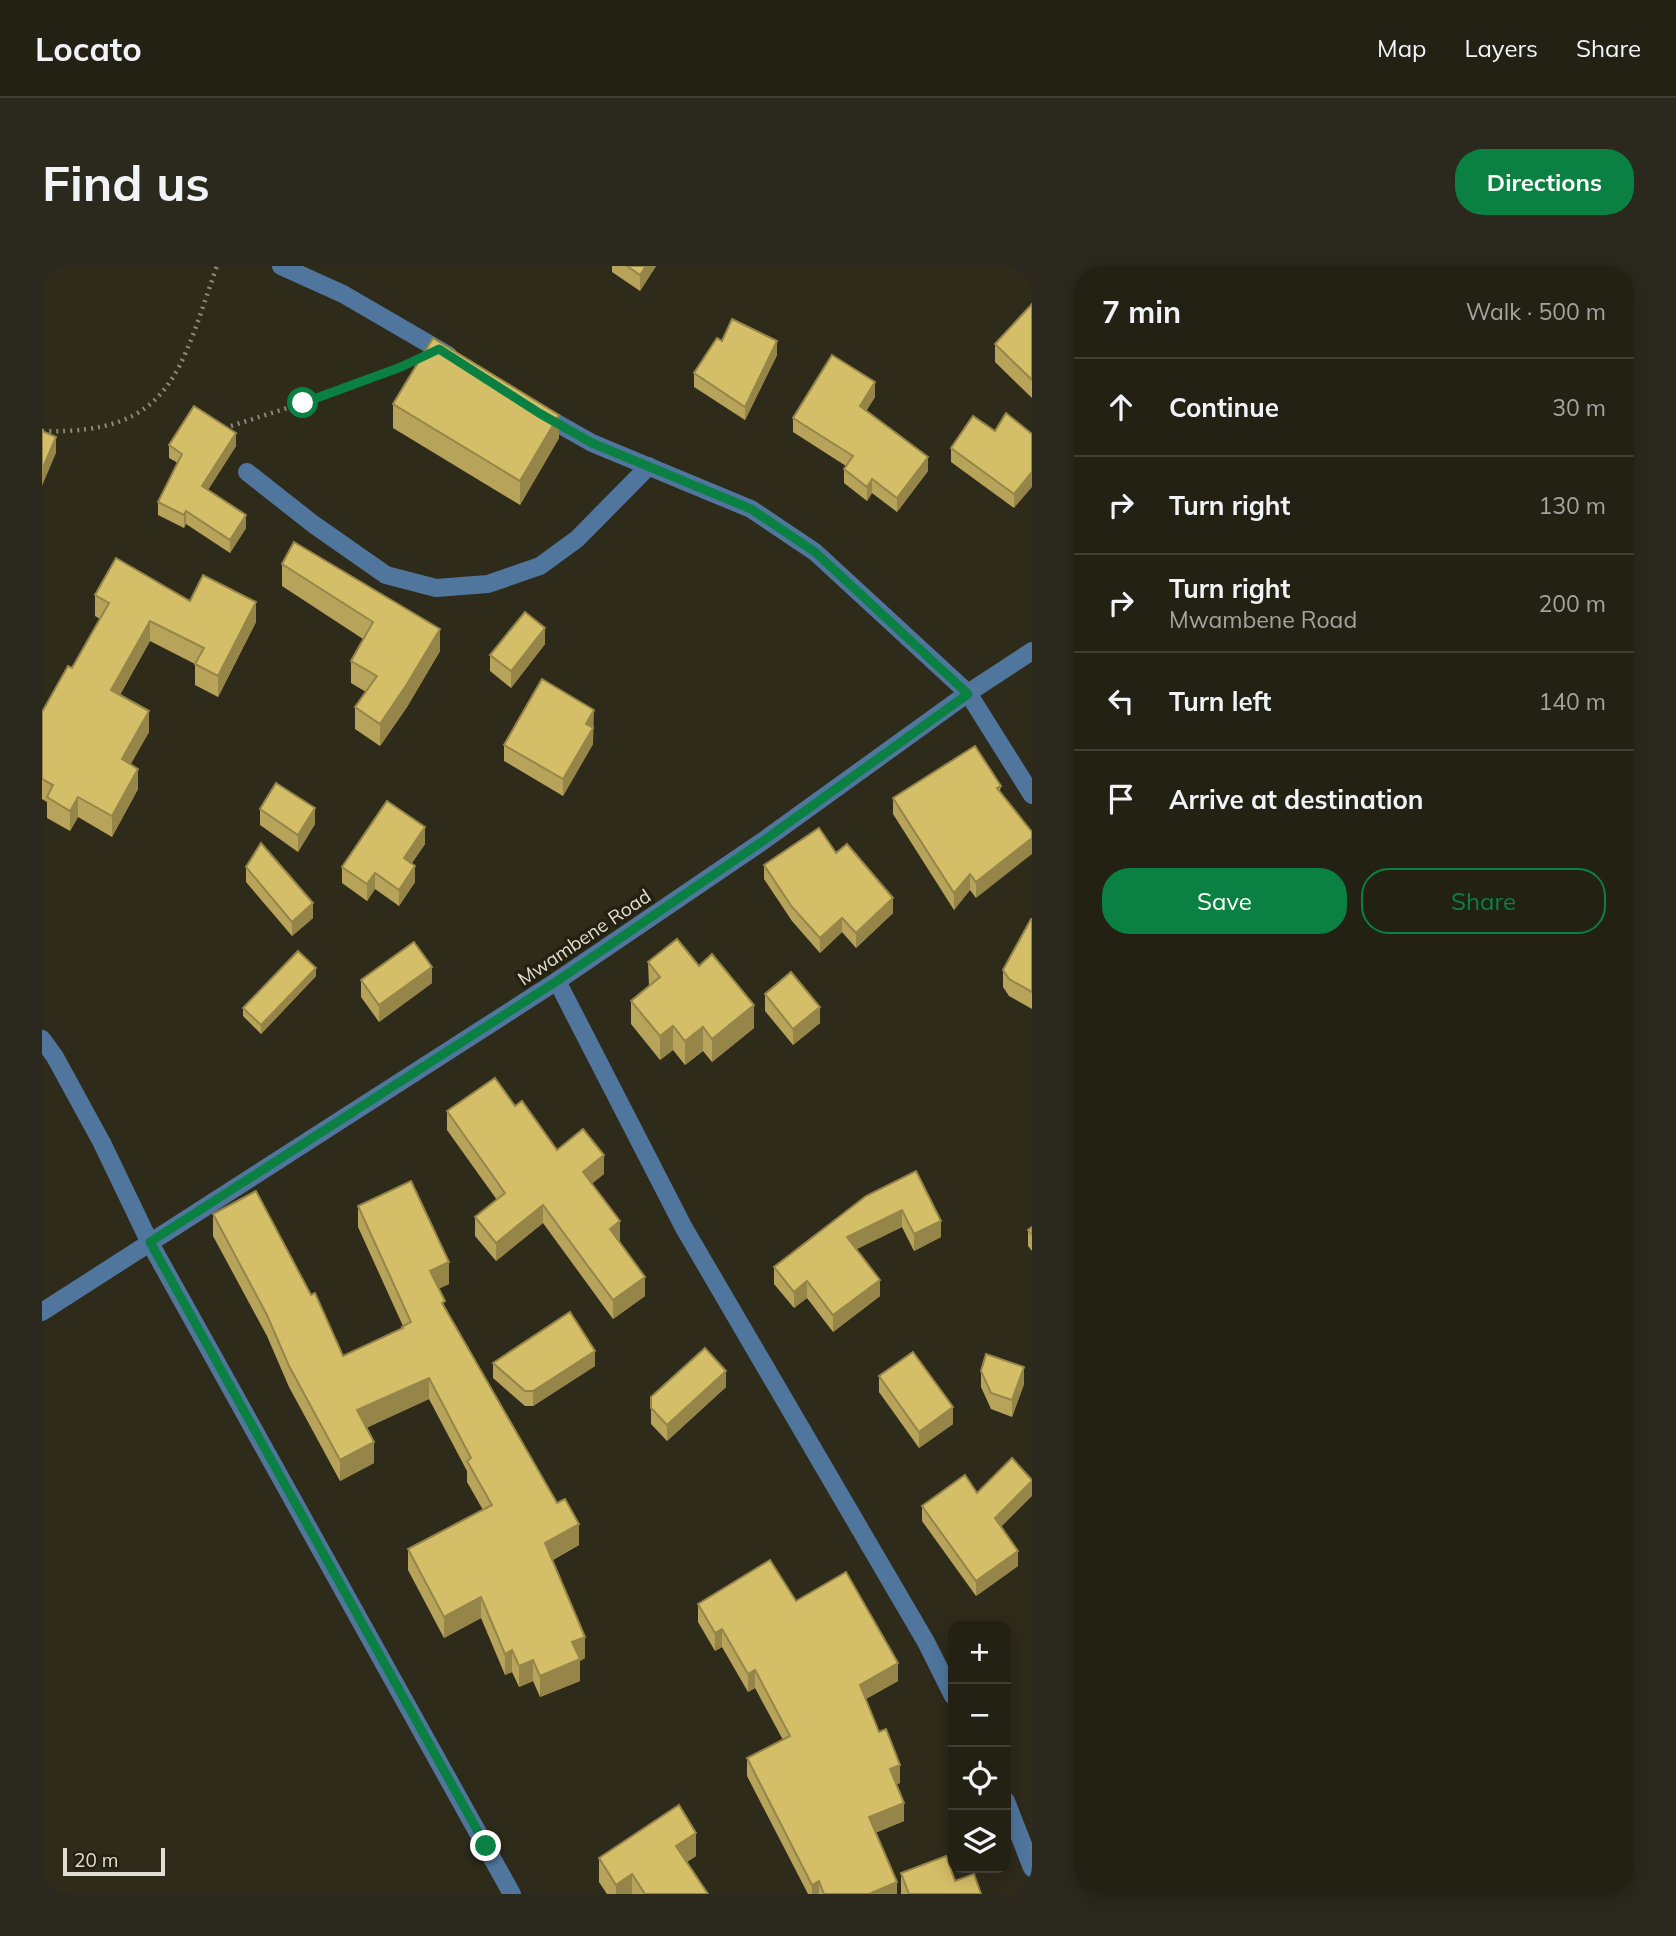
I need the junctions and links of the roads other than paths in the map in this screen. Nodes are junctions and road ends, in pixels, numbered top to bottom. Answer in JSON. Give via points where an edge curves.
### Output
{"nodes":[{"id":1,"x":281,"y":266,"type":"edge"},
{"id":2,"x":461,"y":363,"type":"edge"},
{"id":3,"x":528,"y":406,"type":"edge"},
{"id":4,"x":649,"y":466,"type":"junction"},
{"id":5,"x":247,"y":472,"type":"dead end"},
{"id":6,"x":1032,"y":651,"type":"edge"},
{"id":7,"x":968,"y":694,"type":"junction"},
{"id":8,"x":1032,"y":795,"type":"edge"},
{"id":9,"x":557,"y":981,"type":"junction"},
{"id":10,"x":42,"y":1039,"type":"edge"},
{"id":11,"x":150,"y":1242,"type":"junction"},
{"id":12,"x":42,"y":1312,"type":"edge"},
{"id":13,"x":948,"y":1686,"type":"edge"},
{"id":14,"x":1009,"y":1810,"type":"edge"},
{"id":15,"x":1032,"y":1868,"type":"edge"},
{"id":16,"x":512,"y":1894,"type":"edge"}],
"edges":[{"from":1,"to":2,"type":"street","via":[[343,294]]},
{"from":3,"to":4,"type":"street","via":[[592,443]]},
{"from":4,"to":5,"type":"street","via":[[577,539],[540,566],[488,584],[436,588],[386,575]]},
{"from":4,"to":7,"type":"street","via":[[751,509],[815,552]]},
{"from":6,"to":7,"type":"street","name":"Mwambene Road"},
{"from":7,"to":8,"type":"street"},
{"from":7,"to":9,"type":"street","name":"Mwambene Road"},
{"from":9,"to":11,"type":"street","name":"Mwambene Road"},
{"from":9,"to":13,"type":"street","via":[[684,1228]]},
{"from":10,"to":11,"type":"street","via":[[102,1143]]},
{"from":11,"to":12,"type":"street","name":"Mwambene Road"},
{"from":11,"to":16,"type":"street"},
{"from":14,"to":15,"type":"street"}]}
